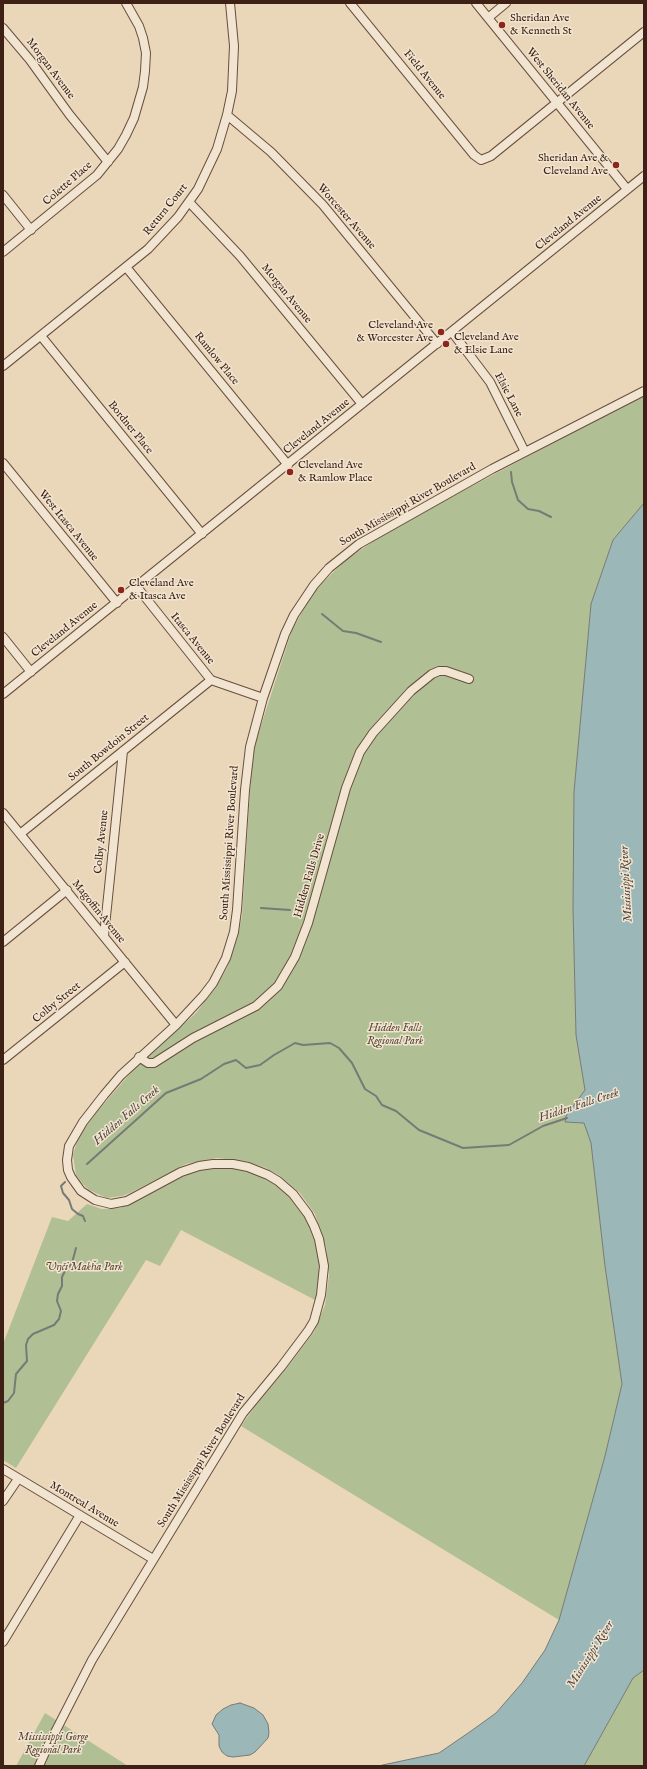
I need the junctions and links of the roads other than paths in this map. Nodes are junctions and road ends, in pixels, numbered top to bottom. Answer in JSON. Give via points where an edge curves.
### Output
{"nodes":[{"id":1,"x":126,"y":3,"type":"edge"},
{"id":2,"x":230,"y":3,"type":"edge"},
{"id":3,"x":350,"y":3,"type":"edge"},
{"id":4,"x":476,"y":3,"type":"edge"},
{"id":5,"x":506,"y":3,"type":"edge"},
{"id":6,"x":488,"y":18,"type":"junction"},
{"id":7,"x":3,"y":28,"type":"edge"},
{"id":8,"x":644,"y":32,"type":"edge"},
{"id":9,"x":557,"y":102,"type":"junction"},
{"id":10,"x":227,"y":115,"type":"junction"},
{"id":11,"x":108,"y":162,"type":"junction"},
{"id":12,"x":644,"y":176,"type":"edge"},
{"id":13,"x":627,"y":189,"type":"junction"},
{"id":14,"x":3,"y":195,"type":"edge"},
{"id":15,"x":189,"y":202,"type":"junction"},
{"id":16,"x":31,"y":230,"type":"junction"},
{"id":17,"x":3,"y":252,"type":"edge"},
{"id":18,"x":126,"y":267,"type":"junction"},
{"id":19,"x":452,"y":332,"type":"junction"},
{"id":20,"x":41,"y":336,"type":"junction"},
{"id":21,"x":437,"y":344,"type":"junction"},
{"id":22,"x":3,"y":366,"type":"edge"},
{"id":23,"x":644,"y":391,"type":"edge"},
{"id":24,"x":362,"y":404,"type":"junction"},
{"id":25,"x":524,"y":452,"type":"junction"},
{"id":26,"x":3,"y":464,"type":"edge"},
{"id":27,"x":288,"y":465,"type":"junction"},
{"id":28,"x":202,"y":534,"type":"junction"},
{"id":29,"x":136,"y":587,"type":"junction"},
{"id":30,"x":117,"y":603,"type":"junction"},
{"id":31,"x":3,"y":637,"type":"edge"},
{"id":32,"x":31,"y":672,"type":"junction"},
{"id":33,"x":469,"y":679,"type":"dead end"},
{"id":34,"x":211,"y":680,"type":"junction"},
{"id":35,"x":3,"y":694,"type":"edge"},
{"id":36,"x":263,"y":698,"type":"junction"},
{"id":37,"x":123,"y":751,"type":"junction"},
{"id":38,"x":5,"y":818,"type":"edge"},
{"id":39,"x":20,"y":834,"type":"junction"},
{"id":40,"x":67,"y":890,"type":"junction"},
{"id":41,"x":104,"y":936,"type":"junction"},
{"id":42,"x":3,"y":942,"type":"edge"},
{"id":43,"x":125,"y":962,"type":"junction"},
{"id":44,"x":176,"y":1025,"type":"junction"},
{"id":45,"x":139,"y":1057,"type":"junction"},
{"id":46,"x":3,"y":1060,"type":"edge"},
{"id":47,"x":3,"y":1469,"type":"edge"},
{"id":48,"x":18,"y":1479,"type":"junction"},
{"id":49,"x":3,"y":1501,"type":"edge"},
{"id":50,"x":80,"y":1515,"type":"junction"},
{"id":51,"x":153,"y":1559,"type":"junction"},
{"id":52,"x":3,"y":1642,"type":"edge"},
{"id":53,"x":39,"y":1766,"type":"edge"}],
"edges":[{"from":1,"to":11,"type":"street","name":"Colette Place","via":[[143,38],[146,71],[134,118]]},
{"from":2,"to":10,"type":"street","name":"Return Court","via":[[234,68]]},
{"from":3,"to":9,"type":"street","name":"Field Avenue","via":[[474,155],[482,160],[491,156]]},
{"from":4,"to":6,"type":"street","name":"West Sheridan Avenue"},
{"from":5,"to":6,"type":"street"},
{"from":6,"to":9,"type":"street","name":"West Sheridan Avenue"},
{"from":7,"to":11,"type":"street","name":"Morgan Avenue"},
{"from":8,"to":9,"type":"street"},
{"from":9,"to":13,"type":"street","name":"West Sheridan Avenue"},
{"from":10,"to":15,"type":"street","name":"Return Court","via":[[217,149]]},
{"from":10,"to":21,"type":"street","name":"Worcester Avenue","via":[[271,152],[323,206]]},
{"from":11,"to":16,"type":"street","name":"Colette Place","via":[[84,187]]},
{"from":12,"to":13,"type":"street","name":"Cleveland Avenue"},
{"from":13,"to":19,"type":"street","name":"Cleveland Avenue"},
{"from":14,"to":16,"type":"street"},
{"from":15,"to":18,"type":"street","name":"Return Court","via":[[158,239]]},
{"from":15,"to":24,"type":"street","name":"Morgan Avenue","via":[[240,256]]},
{"from":16,"to":17,"type":"street","name":"Colette Place"},
{"from":18,"to":20,"type":"street","name":"Return Court"},
{"from":18,"to":27,"type":"street","name":"Ramlow Place"},
{"from":19,"to":21,"type":"street","name":"Cleveland Avenue"},
{"from":19,"to":25,"type":"street","name":"Elsie Lane","via":[[490,382]]},
{"from":20,"to":22,"type":"street","name":"Return Court"},
{"from":20,"to":28,"type":"street","name":"Bordner Place"},
{"from":21,"to":24,"type":"street","name":"Cleveland Avenue"},
{"from":23,"to":25,"type":"street","name":"South Mississippi River Boulevard"},
{"from":24,"to":27,"type":"street","name":"Cleveland Avenue"},
{"from":25,"to":36,"type":"street","name":"South Mississippi River Boulevard","via":[[359,544],[329,568],[294,615]]},
{"from":26,"to":30,"type":"street","name":"West Itasca Avenue"},
{"from":27,"to":28,"type":"street","name":"Cleveland Avenue"},
{"from":28,"to":29,"type":"street","name":"Cleveland Avenue"},
{"from":29,"to":30,"type":"street","name":"Cleveland Avenue"},
{"from":29,"to":34,"type":"street","name":"Itasca Avenue"},
{"from":30,"to":32,"type":"street","name":"Cleveland Avenue"},
{"from":31,"to":32,"type":"street"},
{"from":32,"to":35,"type":"street","name":"Cleveland Avenue"},
{"from":33,"to":45,"type":"street","name":"Hidden Falls Drive","via":[[446,671],[432,674],[411,691],[373,733],[360,752],[346,788],[308,923],[295,957],[278,986],[256,1006],[193,1038],[154,1063],[148,1063]]},
{"from":34,"to":36,"type":"street","name":"Itasca Avenue"},
{"from":34,"to":37,"type":"street","name":"South Bowdoin Street"},
{"from":36,"to":44,"type":"street","name":"South Mississippi River Boulevard","via":[[247,766],[234,932],[226,958],[213,983]]},
{"from":37,"to":39,"type":"street","name":"South Bowdoin Street"},
{"from":37,"to":41,"type":"street","name":"Colby Avenue"},
{"from":38,"to":39,"type":"street","name":"Magoffin Avenue"},
{"from":39,"to":40,"type":"street","name":"Magoffin Avenue"},
{"from":40,"to":41,"type":"street","name":"Magoffin Avenue"},
{"from":40,"to":42,"type":"street"},
{"from":41,"to":43,"type":"street","name":"Magoffin Avenue"},
{"from":43,"to":44,"type":"street","name":"Magoffin Avenue"},
{"from":43,"to":46,"type":"street","name":"Colby Street"},
{"from":44,"to":45,"type":"street","name":"South Mississippi River Boulevard"},
{"from":45,"to":51,"type":"street","name":"South Mississippi River Boulevard","via":[[104,1095],[83,1122],[69,1146],[68,1170],[81,1191],[95,1200],[119,1203],[181,1172],[199,1166],[248,1166],[278,1181],[293,1194],[314,1226],[324,1266],[321,1295],[314,1321],[286,1361],[243,1413]]},
{"from":47,"to":48,"type":"street","name":"Montreal Avenue"},
{"from":48,"to":49,"type":"street"},
{"from":48,"to":50,"type":"street","name":"Montreal Avenue"},
{"from":50,"to":51,"type":"street","name":"Montreal Avenue"},
{"from":50,"to":52,"type":"street"},
{"from":51,"to":53,"type":"street","name":"South Mississippi River Boulevard","via":[[92,1660]]}]}
